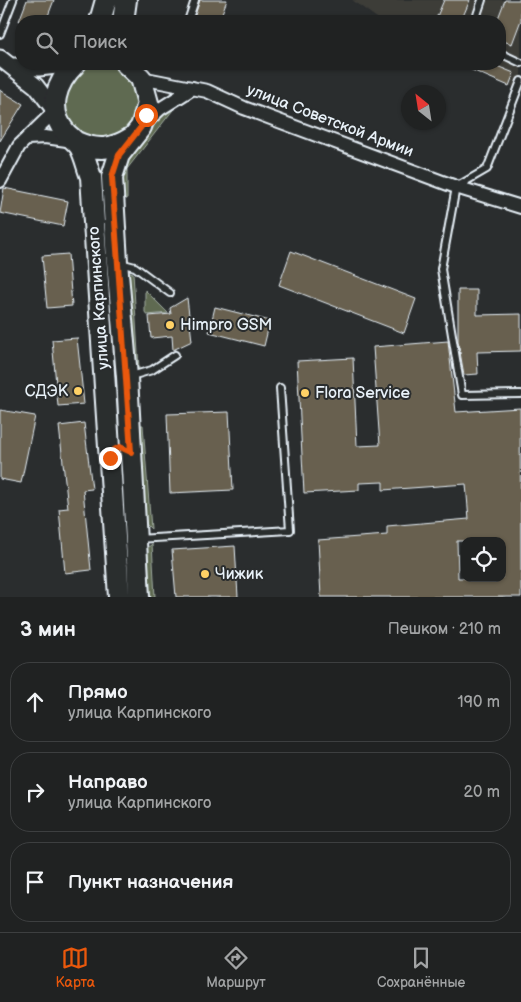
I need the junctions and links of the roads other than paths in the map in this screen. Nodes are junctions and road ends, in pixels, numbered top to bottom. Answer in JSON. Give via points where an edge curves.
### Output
{"nodes":[{"id":1,"x":13,"y":0,"type":"edge"},
{"id":2,"x":106,"y":0,"type":"edge"},
{"id":3,"x":126,"y":0,"type":"edge"},
{"id":4,"x":195,"y":0,"type":"edge"},
{"id":5,"x":482,"y":0,"type":"edge"},
{"id":6,"x":102,"y":15,"type":"edge"},
{"id":7,"x":124,"y":15,"type":"edge"},
{"id":8,"x":190,"y":15,"type":"edge"},
{"id":9,"x":477,"y":15,"type":"edge"},
{"id":10,"x":0,"y":34,"type":"edge"},
{"id":11,"x":506,"y":56,"type":"edge"},
{"id":12,"x":0,"y":58,"type":"edge"},
{"id":13,"x":521,"y":63,"type":"edge"},
{"id":14,"x":14,"y":66,"type":"edge"},
{"id":15,"x":18,"y":70,"type":"edge"},
{"id":16,"x":69,"y":70,"type":"edge"},
{"id":17,"x":133,"y":70,"type":"edge"},
{"id":18,"x":136,"y":70,"type":"edge"},
{"id":19,"x":521,"y":81,"type":"edge"},
{"id":20,"x":192,"y":88,"type":"junction"},
{"id":21,"x":55,"y":111,"type":"junction"},
{"id":22,"x":136,"y":132,"type":"junction"},
{"id":23,"x":27,"y":138,"type":"junction"},
{"id":24,"x":76,"y":142,"type":"junction"},
{"id":25,"x":0,"y":181,"type":"edge"},
{"id":26,"x":456,"y":188,"type":"junction"},
{"id":27,"x":521,"y":207,"type":"edge"},
{"id":28,"x":117,"y":262,"type":"junction"},
{"id":29,"x":170,"y":293,"type":"dead end"},
{"id":30,"x":175,"y":355,"type":"dead end"},
{"id":31,"x":127,"y":377,"type":"junction"},
{"id":32,"x":280,"y":388,"type":"dead end"},
{"id":33,"x":521,"y":394,"type":"edge"},
{"id":34,"x":131,"y":452,"type":"junction"},
{"id":35,"x":110,"y":458,"type":"junction"},
{"id":36,"x":135,"y":539,"type":"junction"},
{"id":37,"x":119,"y":597,"type":"edge"},
{"id":38,"x":139,"y":597,"type":"edge"}],
"edges":[{"from":1,"to":10,"type":"lane"},
{"from":2,"to":6,"type":"main road"},
{"from":3,"to":7,"type":"main road"},
{"from":4,"to":8,"type":"lane"},
{"from":5,"to":9,"type":"lane"},
{"from":11,"to":13,"type":"lane"},
{"from":12,"to":14,"type":"street"},
{"from":15,"to":21,"type":"street"},
{"from":16,"to":21,"type":"main road","via":[[58,85]]},
{"from":17,"to":22,"type":"main road","name":"улица Карпинского","via":[[148,103]]},
{"from":18,"to":20,"type":"street","name":"улица Советской Армии"},
{"from":19,"to":26,"type":"lane","via":[[487,169]]},
{"from":20,"to":22,"type":"street","via":[[160,109]]},
{"from":20,"to":26,"type":"street","name":"улица Советской Армии"},
{"from":21,"to":23,"type":"street"},
{"from":21,"to":24,"type":"main road","name":"улица Карпинского","via":[[66,133]]},
{"from":22,"to":24,"type":"main road","via":[[119,146],[104,149],[89,148]]},
{"from":22,"to":28,"type":"main road","name":"улица Карпинского","via":[[119,155],[112,177]]},
{"from":23,"to":24,"type":"street"},
{"from":23,"to":25,"type":"street","via":[[19,146]]},
{"from":24,"to":35,"type":"main road","name":"улица Карпинского","via":[[91,177]]},
{"from":26,"to":27,"type":"street","name":"улица Советской Армии"},
{"from":26,"to":33,"type":"lane","via":[[441,269],[462,395]]},
{"from":28,"to":29,"type":"lane","via":[[135,268]]},
{"from":28,"to":31,"type":"main road","name":"улица Карпинского"},
{"from":30,"to":31,"type":"lane","via":[[152,370]]},
{"from":31,"to":34,"type":"main road","name":"улица Карпинского"},
{"from":32,"to":36,"type":"lane","via":[[290,530]]},
{"from":34,"to":35,"type":"main road","via":[[120,447]]},
{"from":34,"to":36,"type":"main road","name":"улица Карпинского"},
{"from":35,"to":37,"type":"main road","name":"улица Карпинского"},
{"from":36,"to":38,"type":"main road","name":"улица Карпинского"}]}
